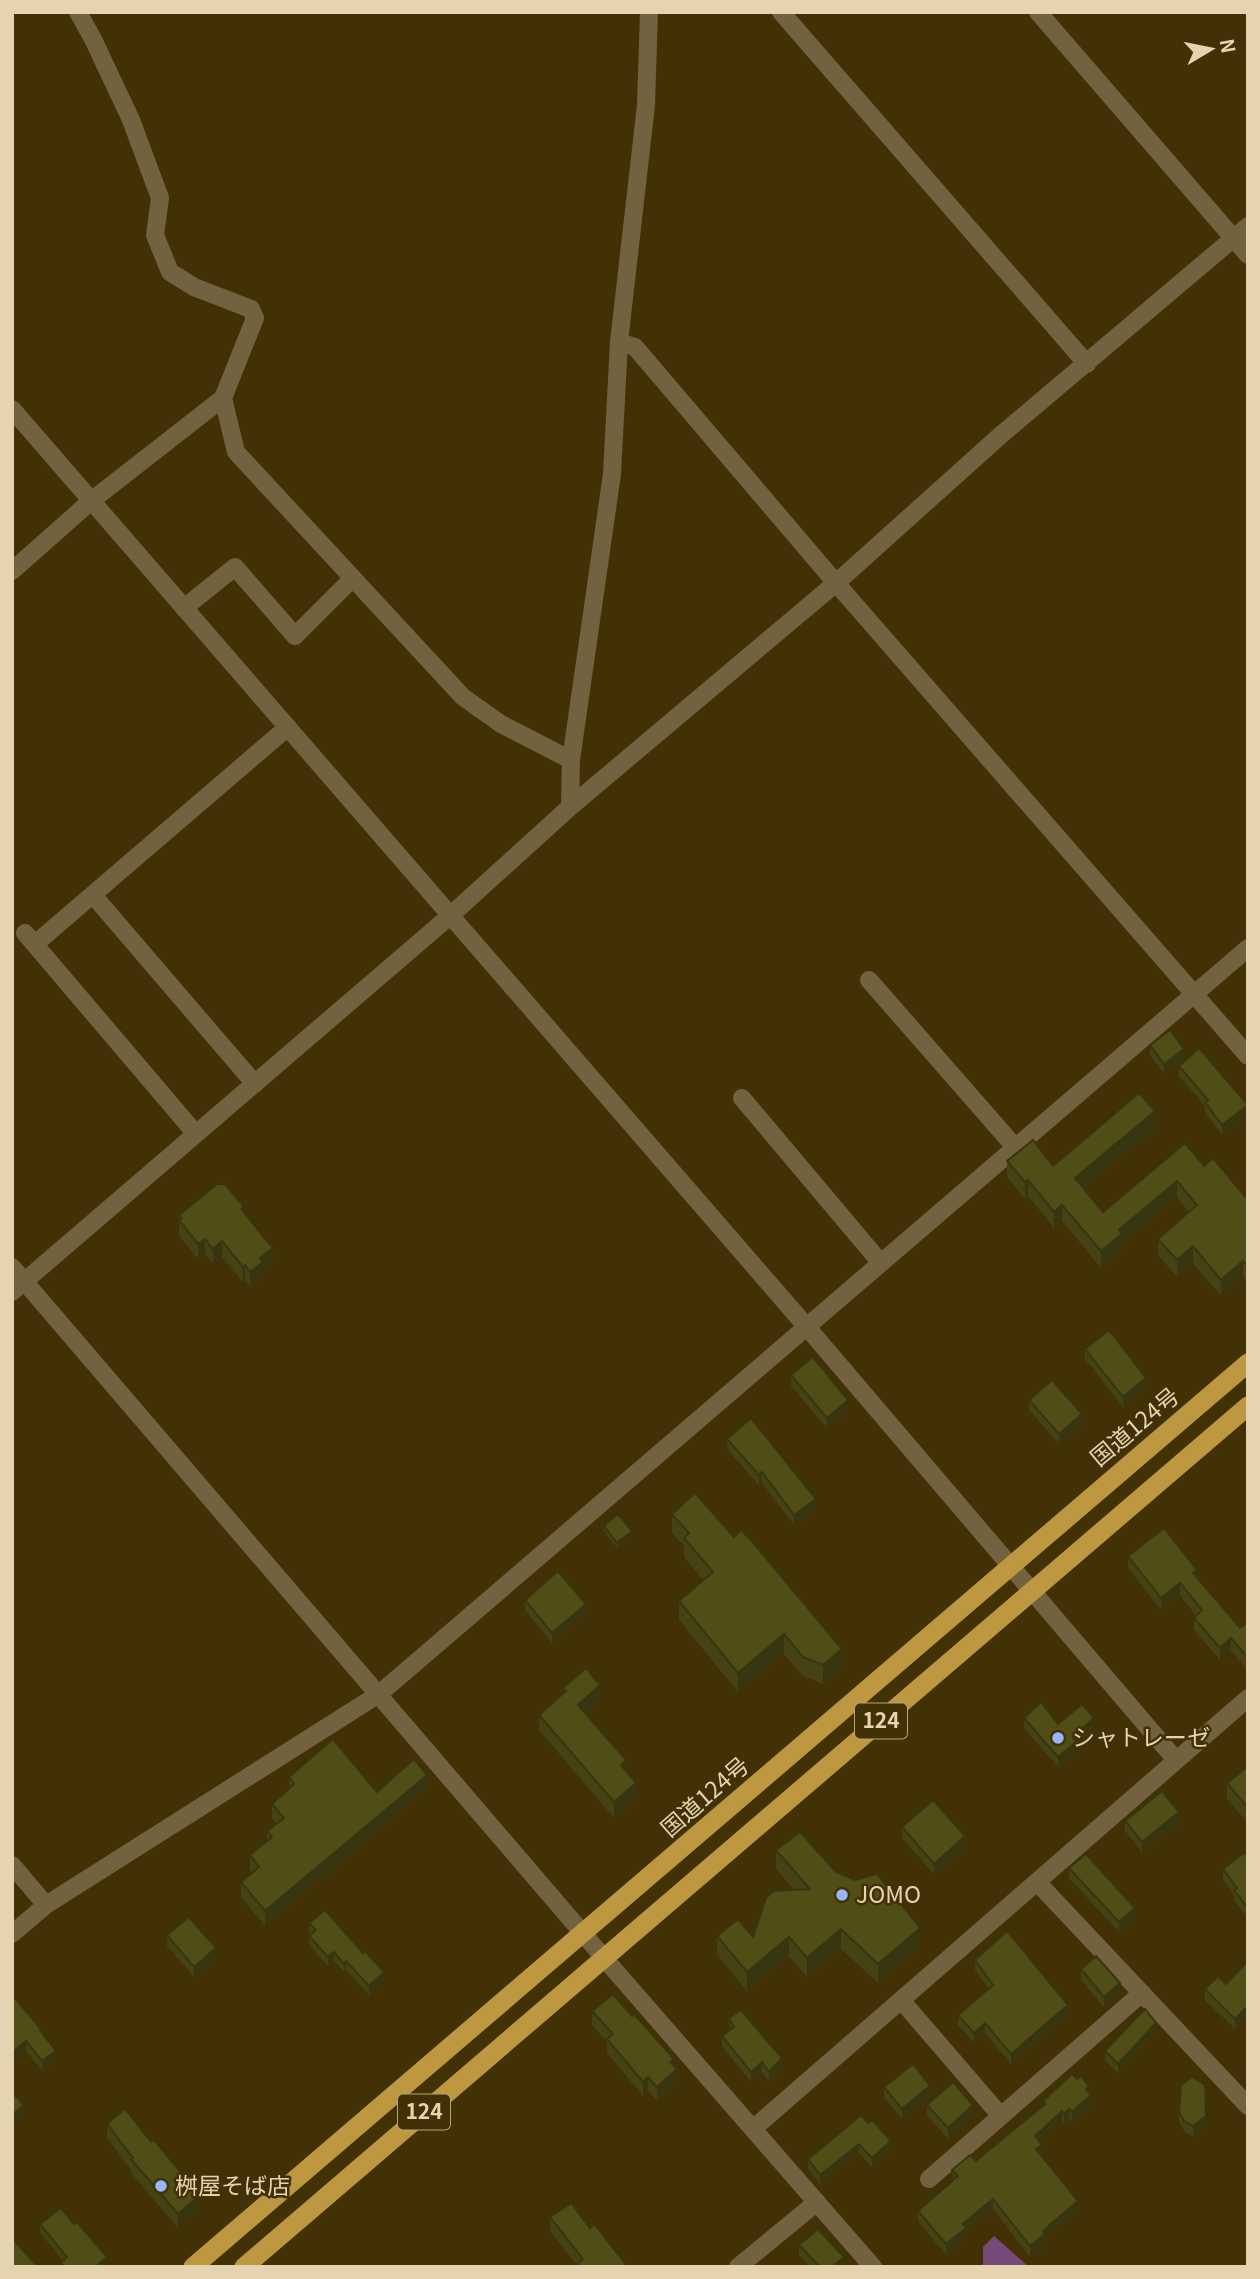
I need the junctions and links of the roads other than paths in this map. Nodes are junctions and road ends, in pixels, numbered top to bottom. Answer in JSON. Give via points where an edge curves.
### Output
{"nodes":[{"id":1,"x":78,"y":12,"type":"edge"},
{"id":2,"x":649,"y":12,"type":"edge"},
{"id":3,"x":781,"y":12,"type":"edge"},
{"id":4,"x":1038,"y":12,"type":"edge"},
{"id":5,"x":1248,"y":226,"type":"edge"},
{"id":6,"x":1233,"y":239,"type":"junction"},
{"id":7,"x":1248,"y":255,"type":"edge"},
{"id":8,"x":619,"y":342,"type":"junction"},
{"id":9,"x":1087,"y":364,"type":"junction"},
{"id":10,"x":223,"y":398,"type":"junction"},
{"id":11,"x":12,"y":410,"type":"edge"},
{"id":12,"x":90,"y":501,"type":"junction"},
{"id":13,"x":12,"y":571,"type":"edge"},
{"id":14,"x":353,"y":578,"type":"junction"},
{"id":15,"x":836,"y":583,"type":"junction"},
{"id":16,"x":184,"y":608,"type":"junction"},
{"id":17,"x":288,"y":727,"type":"junction"},
{"id":18,"x":572,"y":760,"type":"junction"},
{"id":19,"x":570,"y":807,"type":"junction"},
{"id":20,"x":93,"y":895,"type":"junction"},
{"id":21,"x":451,"y":915,"type":"junction"},
{"id":22,"x":1248,"y":948,"type":"edge"},
{"id":23,"x":869,"y":980,"type":"dead end"},
{"id":24,"x":1193,"y":995,"type":"junction"},
{"id":25,"x":1248,"y":1056,"type":"edge"},
{"id":26,"x":255,"y":1084,"type":"junction"},
{"id":27,"x":742,"y":1098,"type":"dead end"},
{"id":28,"x":196,"y":1134,"type":"junction"},
{"id":29,"x":1015,"y":1147,"type":"junction"},
{"id":30,"x":880,"y":1262,"type":"junction"},
{"id":31,"x":12,"y":1268,"type":"edge"},
{"id":32,"x":18,"y":1287,"type":"edge"},
{"id":33,"x":806,"y":1326,"type":"junction"},
{"id":34,"x":1248,"y":1363,"type":"edge"},
{"id":35,"x":1248,"y":1406,"type":"edge"},
{"id":36,"x":1010,"y":1564,"type":"junction"},
{"id":37,"x":1032,"y":1592,"type":"junction"},
{"id":38,"x":379,"y":1694,"type":"junction"},
{"id":39,"x":1248,"y":1698,"type":"edge"},
{"id":40,"x":1176,"y":1760,"type":"junction"},
{"id":41,"x":12,"y":1865,"type":"edge"},
{"id":42,"x":1037,"y":1882,"type":"junction"},
{"id":43,"x":46,"y":1905,"type":"junction"},
{"id":44,"x":584,"y":1933,"type":"junction"},
{"id":45,"x":12,"y":1934,"type":"edge"},
{"id":46,"x":604,"y":1958,"type":"junction"},
{"id":47,"x":1142,"y":1993,"type":"junction"},
{"id":48,"x":901,"y":2000,"type":"junction"},
{"id":49,"x":1248,"y":2106,"type":"edge"},
{"id":50,"x":1000,"y":2115,"type":"junction"},
{"id":51,"x":754,"y":2128,"type":"junction"},
{"id":52,"x":929,"y":2179,"type":"dead end"},
{"id":53,"x":817,"y":2203,"type":"junction"},
{"id":54,"x":193,"y":2267,"type":"edge"},
{"id":55,"x":244,"y":2267,"type":"edge"},
{"id":56,"x":738,"y":2267,"type":"edge"},
{"id":57,"x":873,"y":2267,"type":"edge"}],
"edges":[{"from":1,"to":10,"type":"street","via":[[131,120],[160,198],[155,235],[170,272],[194,287],[251,309],[255,318]]},
{"from":2,"to":8,"type":"street","via":[[646,105]]},
{"from":3,"to":9,"type":"street"},
{"from":4,"to":6,"type":"street"},
{"from":5,"to":6,"type":"street"},
{"from":6,"to":7,"type":"street"},
{"from":6,"to":9,"type":"street"},
{"from":8,"to":15,"type":"street","via":[[635,347]]},
{"from":8,"to":18,"type":"street","via":[[612,474]]},
{"from":9,"to":15,"type":"street"},
{"from":10,"to":12,"type":"street"},
{"from":10,"to":14,"type":"street","via":[[236,452]]},
{"from":11,"to":12,"type":"street"},
{"from":12,"to":13,"type":"street"},
{"from":12,"to":16,"type":"street"},
{"from":14,"to":16,"type":"street","via":[[295,636],[235,567]]},
{"from":14,"to":18,"type":"street","via":[[463,697],[501,724]]},
{"from":15,"to":19,"type":"street"},
{"from":15,"to":24,"type":"street"},
{"from":16,"to":17,"type":"street"},
{"from":17,"to":20,"type":"street"},
{"from":17,"to":21,"type":"street"},
{"from":18,"to":19,"type":"street"},
{"from":19,"to":21,"type":"street"},
{"from":20,"to":26,"type":"street"},
{"from":20,"to":28,"type":"street","via":[[30,939]]},
{"from":21,"to":26,"type":"street"},
{"from":21,"to":33,"type":"street"},
{"from":22,"to":24,"type":"street"},
{"from":23,"to":29,"type":"street"},
{"from":24,"to":25,"type":"street"},
{"from":24,"to":29,"type":"street"},
{"from":26,"to":28,"type":"street"},
{"from":27,"to":30,"type":"street"},
{"from":28,"to":32,"type":"street"},
{"from":29,"to":30,"type":"street"},
{"from":30,"to":33,"type":"street"},
{"from":31,"to":32,"type":"street"},
{"from":32,"to":38,"type":"street"},
{"from":33,"to":36,"type":"street"},
{"from":33,"to":38,"type":"street"},
{"from":34,"to":36,"type":"highway","name":"国道124号","number":"124"},
{"from":35,"to":37,"type":"highway","number":"124"},
{"from":36,"to":37,"type":"street"},
{"from":36,"to":44,"type":"highway","name":"国道124号","number":"124"},
{"from":37,"to":40,"type":"street"},
{"from":37,"to":46,"type":"highway","number":"124"},
{"from":38,"to":43,"type":"street"},
{"from":38,"to":44,"type":"street"},
{"from":39,"to":40,"type":"street"},
{"from":40,"to":42,"type":"street"},
{"from":41,"to":43,"type":"street"},
{"from":42,"to":47,"type":"street"},
{"from":42,"to":48,"type":"street"},
{"from":43,"to":45,"type":"street"},
{"from":44,"to":46,"type":"street"},
{"from":44,"to":54,"type":"highway","name":"国道124号","number":"124"},
{"from":46,"to":51,"type":"street"},
{"from":46,"to":55,"type":"highway","number":"124"},
{"from":47,"to":49,"type":"street"},
{"from":47,"to":50,"type":"street"},
{"from":48,"to":50,"type":"street"},
{"from":48,"to":51,"type":"street"},
{"from":50,"to":52,"type":"street"},
{"from":51,"to":53,"type":"street"},
{"from":53,"to":56,"type":"street"},
{"from":53,"to":57,"type":"street"}]}
